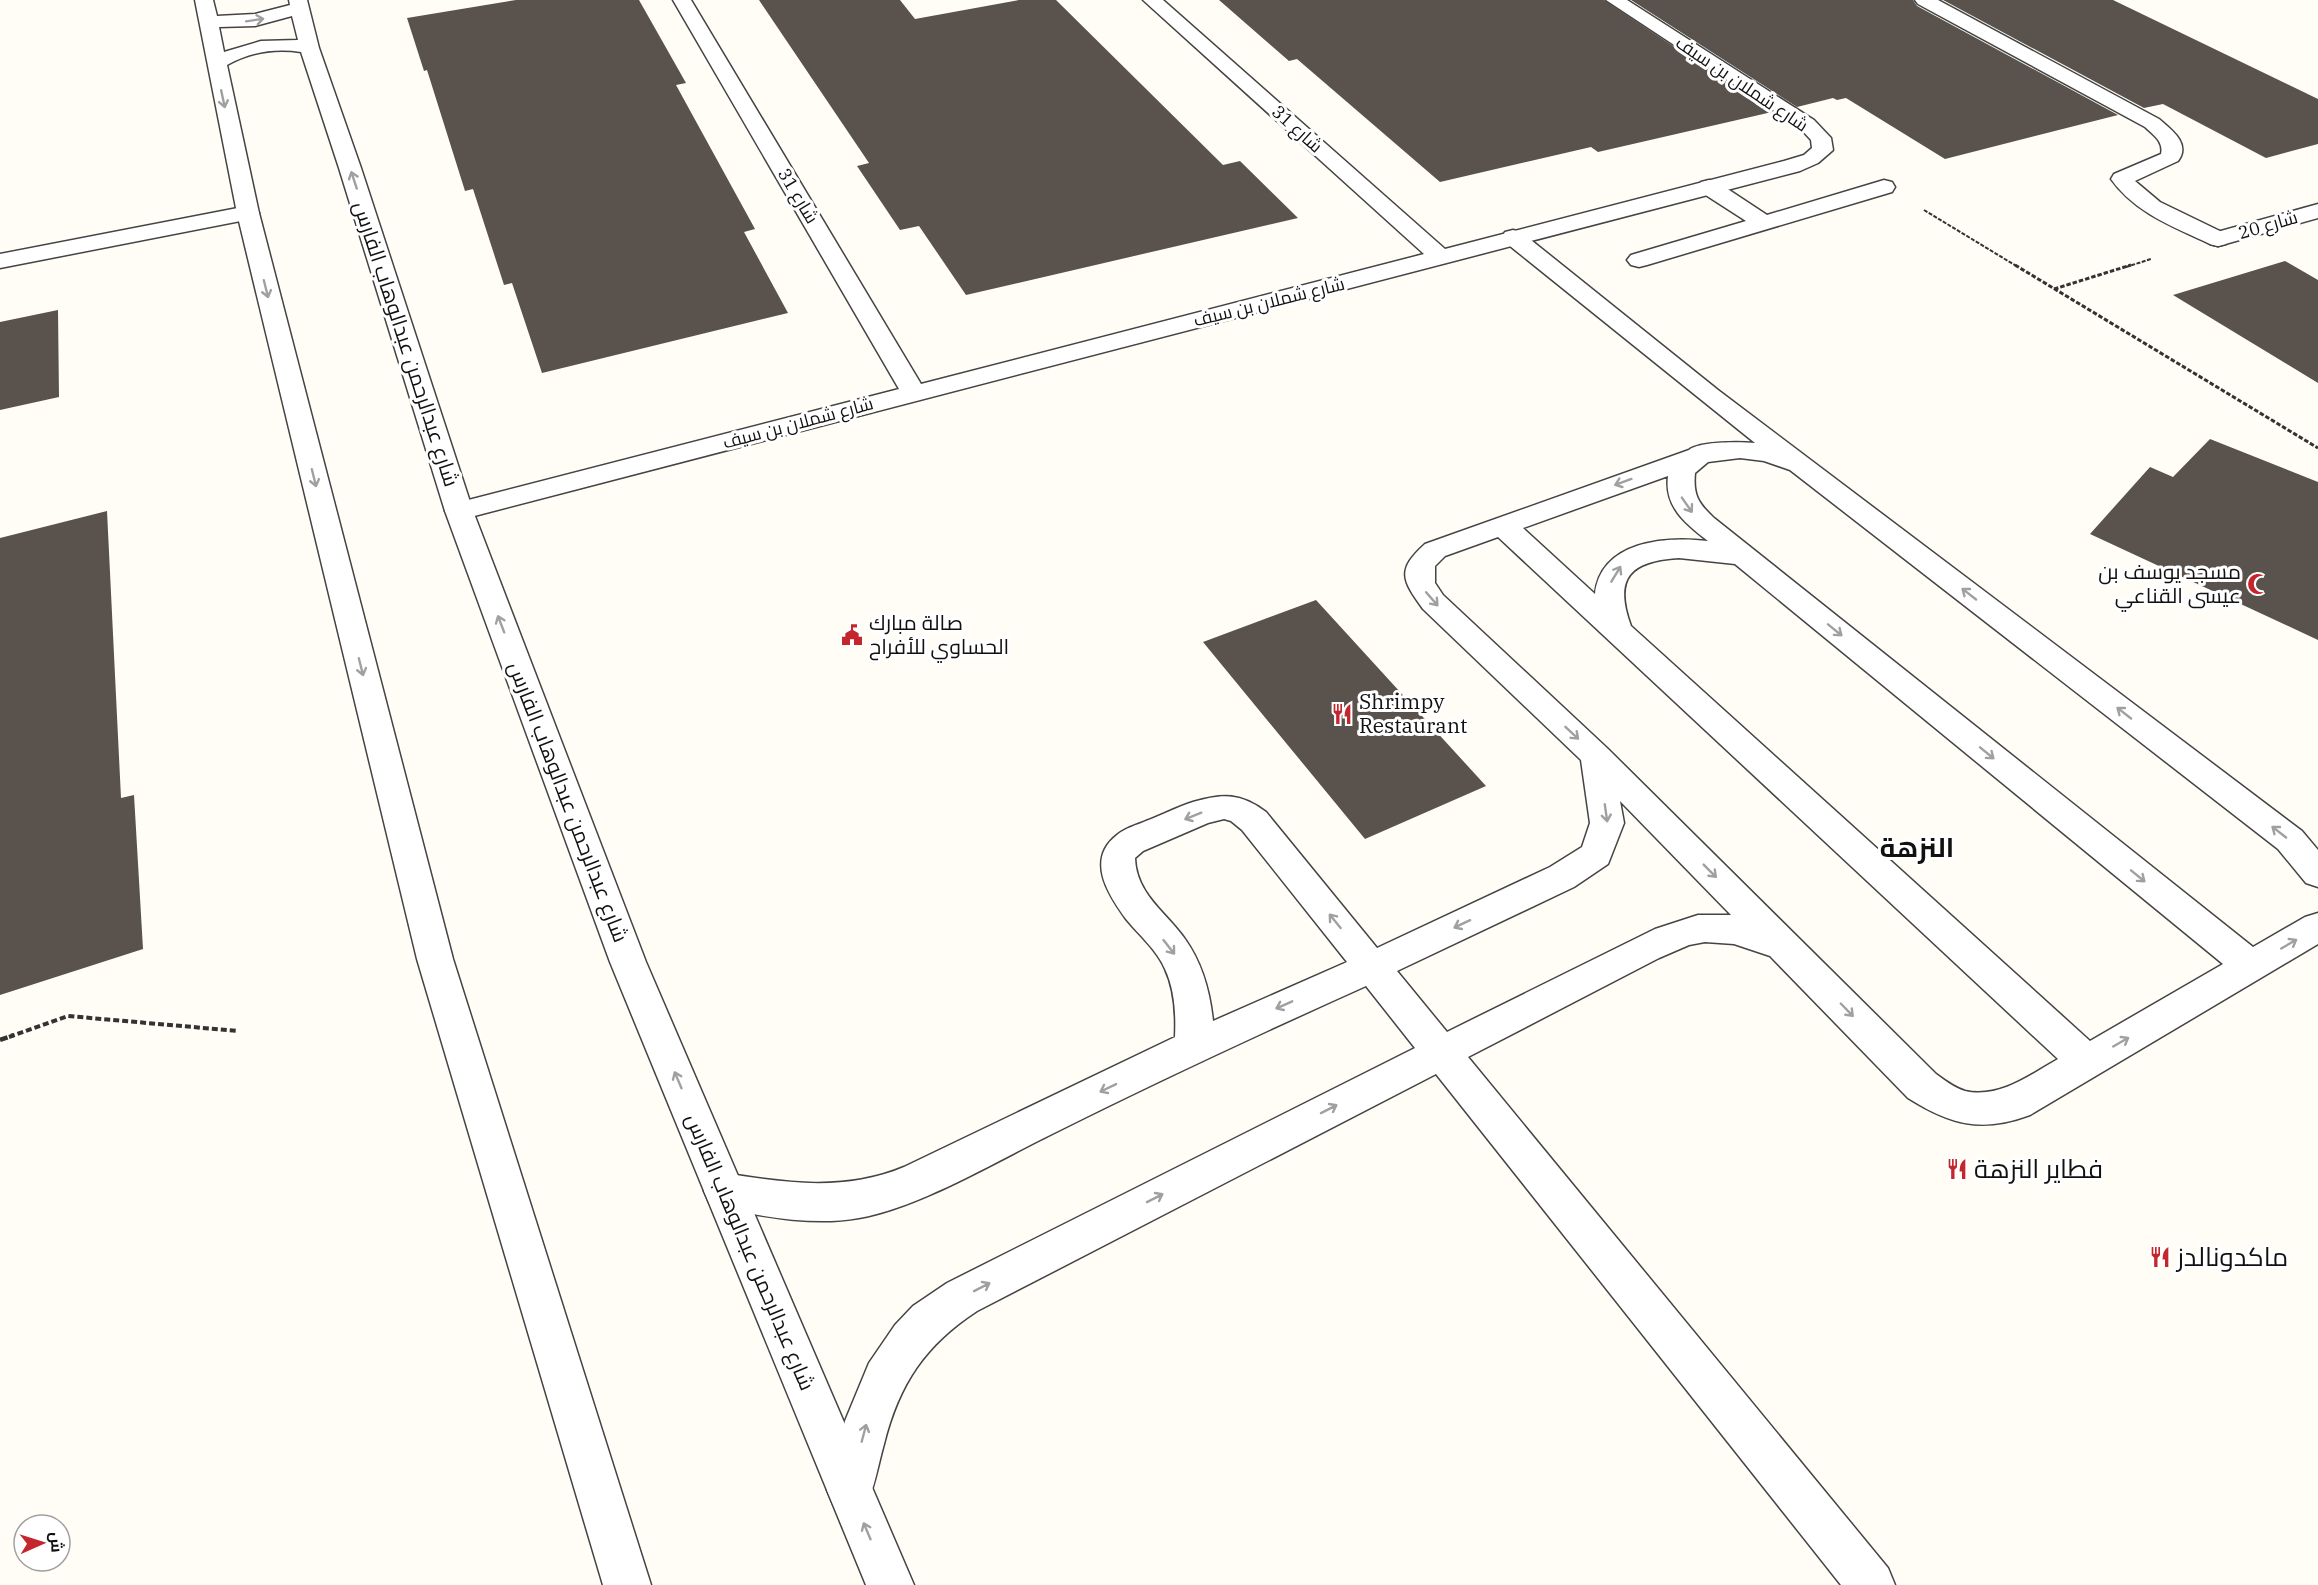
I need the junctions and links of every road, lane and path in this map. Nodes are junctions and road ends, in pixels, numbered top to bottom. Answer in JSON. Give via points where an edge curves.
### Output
{"nodes":[{"id":1,"x":682,"y":0,"type":"edge"},
{"id":2,"x":1152,"y":0,"type":"edge"},
{"id":3,"x":1615,"y":0,"type":"edge"},
{"id":4,"x":1924,"y":0,"type":"edge"},
{"id":5,"x":299,"y":4,"type":"edge"},
{"id":6,"x":206,"y":11,"type":"edge"},
{"id":7,"x":309,"y":48,"type":"junction"},
{"id":8,"x":216,"y":64,"type":"junction"},
{"id":9,"x":1709,"y":187,"type":"junction"},
{"id":10,"x":1884,"y":187,"type":"joint"},
{"id":11,"x":2318,"y":211,"type":"edge"},
{"id":12,"x":248,"y":213,"type":"junction"},
{"id":13,"x":1762,"y":222,"type":"junction"},
{"id":14,"x":1513,"y":237,"type":"junction"},
{"id":15,"x":2218,"y":239,"type":"junction"},
{"id":16,"x":1442,"y":258,"type":"junction"},
{"id":17,"x":1639,"y":260,"type":"dead end"},
{"id":18,"x":0,"y":261,"type":"edge"},
{"id":19,"x":2054,"y":289,"type":"junction"},
{"id":20,"x":914,"y":393,"type":"junction"},
{"id":21,"x":1709,"y":395,"type":"junction"},
{"id":22,"x":2318,"y":448,"type":"edge"},
{"id":23,"x":1698,"y":456,"type":"junction"},
{"id":24,"x":1805,"y":467,"type":"junction"},
{"id":25,"x":459,"y":511,"type":"junction"},
{"id":26,"x":1503,"y":526,"type":"junction"},
{"id":27,"x":1744,"y":556,"type":"junction"},
{"id":28,"x":1617,"y":630,"type":"junction"},
{"id":29,"x":1596,"y":756,"type":"junction"},
{"id":30,"x":2318,"y":874,"type":"edge"},
{"id":31,"x":2318,"y":927,"type":"edge"},
{"id":32,"x":1784,"y":945,"type":"junction"},
{"id":33,"x":2251,"y":966,"type":"junction"},
{"id":34,"x":1371,"y":967,"type":"junction"},
{"id":35,"x":238,"y":1031,"type":"dead end"},
{"id":36,"x":0,"y":1040,"type":"edge"},
{"id":37,"x":1194,"y":1046,"type":"junction"},
{"id":38,"x":1441,"y":1052,"type":"junction"},
{"id":39,"x":2087,"y":1062,"type":"junction"},
{"id":40,"x":724,"y":1191,"type":"junction"},
{"id":41,"x":850,"y":1490,"type":"junction"},
{"id":42,"x":627,"y":1585,"type":"edge"},
{"id":43,"x":890,"y":1585,"type":"edge"},
{"id":44,"x":1871,"y":1585,"type":"edge"}],
"edges":[{"from":1,"to":20,"type":"street","name":"شارع 31"},
{"from":2,"to":16,"type":"street","name":"شارع 31"},
{"from":3,"to":9,"type":"street","name":"شارع شملان بن سيف","via":[[1807,124],[1821,138],[1823,150],[1811,159]]},
{"from":4,"to":15,"type":"street","via":[[2152,123],[2167,136],[2173,148],[2171,157],[2122,179],[2141,199]]},
{"from":6,"to":5,"type":"street","one_way":true,"via":[[255,20]]},
{"from":5,"to":7,"type":"street","name":"شارع عبدالرحمن عبدالوهاب الفارس"},
{"from":6,"to":8,"type":"street"},
{"from":7,"to":8,"type":"street","via":[[261,46]]},
{"from":25,"to":7,"type":"street","name":"شارع عبدالرحمن عبدالوهاب الفارس","one_way":true},
{"from":8,"to":12,"type":"street","one_way":true},
{"from":9,"to":13,"type":"street"},
{"from":9,"to":14,"type":"street","name":"شارع شملان بن سيف"},
{"from":10,"to":13,"type":"street"},
{"from":10,"to":19,"type":"path"},
{"from":11,"to":15,"type":"street","name":"شارع 20"},
{"from":12,"to":18,"type":"street"},
{"from":12,"to":42,"type":"street","one_way":true,"via":[[435,959]]},
{"from":13,"to":17,"type":"street"},
{"from":14,"to":16,"type":"street","name":"شارع شملان بن سيف"},
{"from":14,"to":21,"type":"street"},
{"from":15,"to":19,"type":"path"},
{"from":16,"to":20,"type":"street","name":"شارع شملان بن سيف"},
{"from":19,"to":22,"type":"path"},
{"from":20,"to":25,"type":"street","name":"شارع شملان بن سيف"},
{"from":21,"to":23,"type":"street","via":[[1720,421],[1718,435]]},
{"from":21,"to":24,"type":"street"},
{"from":23,"to":24,"type":"street","via":[[1758,450]]},
{"from":23,"to":26,"type":"street","one_way":true},
{"from":23,"to":27,"type":"street","one_way":true,"via":[[1682,471],[1679,492],[1685,506]]},
{"from":30,"to":24,"type":"street","one_way":true,"via":[[2290,840]]},
{"from":40,"to":25,"type":"street","name":"شارع عبدالرحمن عبدالوهاب الفارس","one_way":true,"via":[[628,962]]},
{"from":26,"to":28,"type":"street"},
{"from":26,"to":29,"type":"street","one_way":true,"via":[[1435,550],[1421,563],[1420,584],[1433,602]]},
{"from":28,"to":27,"type":"street","one_way":true,"via":[[1609,603],[1611,583],[1617,569],[1630,559],[1677,547]]},
{"from":27,"to":33,"type":"street","one_way":true},
{"from":28,"to":39,"type":"street"},
{"from":29,"to":32,"type":"street","one_way":true},
{"from":29,"to":34,"type":"street","one_way":true,"via":[[1607,823],[1596,855],[1562,877]]},
{"from":33,"to":31,"type":"street","one_way":true},
{"from":32,"to":38,"type":"street","via":[[1749,933],[1706,928],[1676,935]]},
{"from":32,"to":39,"type":"street","one_way":true,"via":[[1922,1086],[1952,1105],[1978,1110],[2016,1103]]},
{"from":39,"to":33,"type":"street","one_way":true},
{"from":34,"to":37,"type":"street","one_way":true},
{"from":34,"to":37,"type":"street","one_way":true,"via":[[1254,821],[1240,810],[1224,807],[1201,812],[1131,842],[1118,854],[1116,868],[1124,889],[1178,959],[1192,994]]},
{"from":34,"to":38,"type":"street"},
{"from":35,"to":36,"type":"path","via":[[68,1016]]},
{"from":37,"to":40,"type":"street","one_way":true,"via":[[889,1192],[852,1201],[813,1202]]},
{"from":41,"to":38,"type":"street","one_way":true,"via":[[872,1404],[898,1356],[929,1320],[962,1297]]},
{"from":38,"to":44,"type":"street"},
{"from":40,"to":41,"type":"street","name":"شارع عبدالرحمن عبدالوهاب الفارس"},
{"from":43,"to":41,"type":"street","name":"شارع عبدالرحمن عبدالوهاب الفارس","one_way":true}]}
